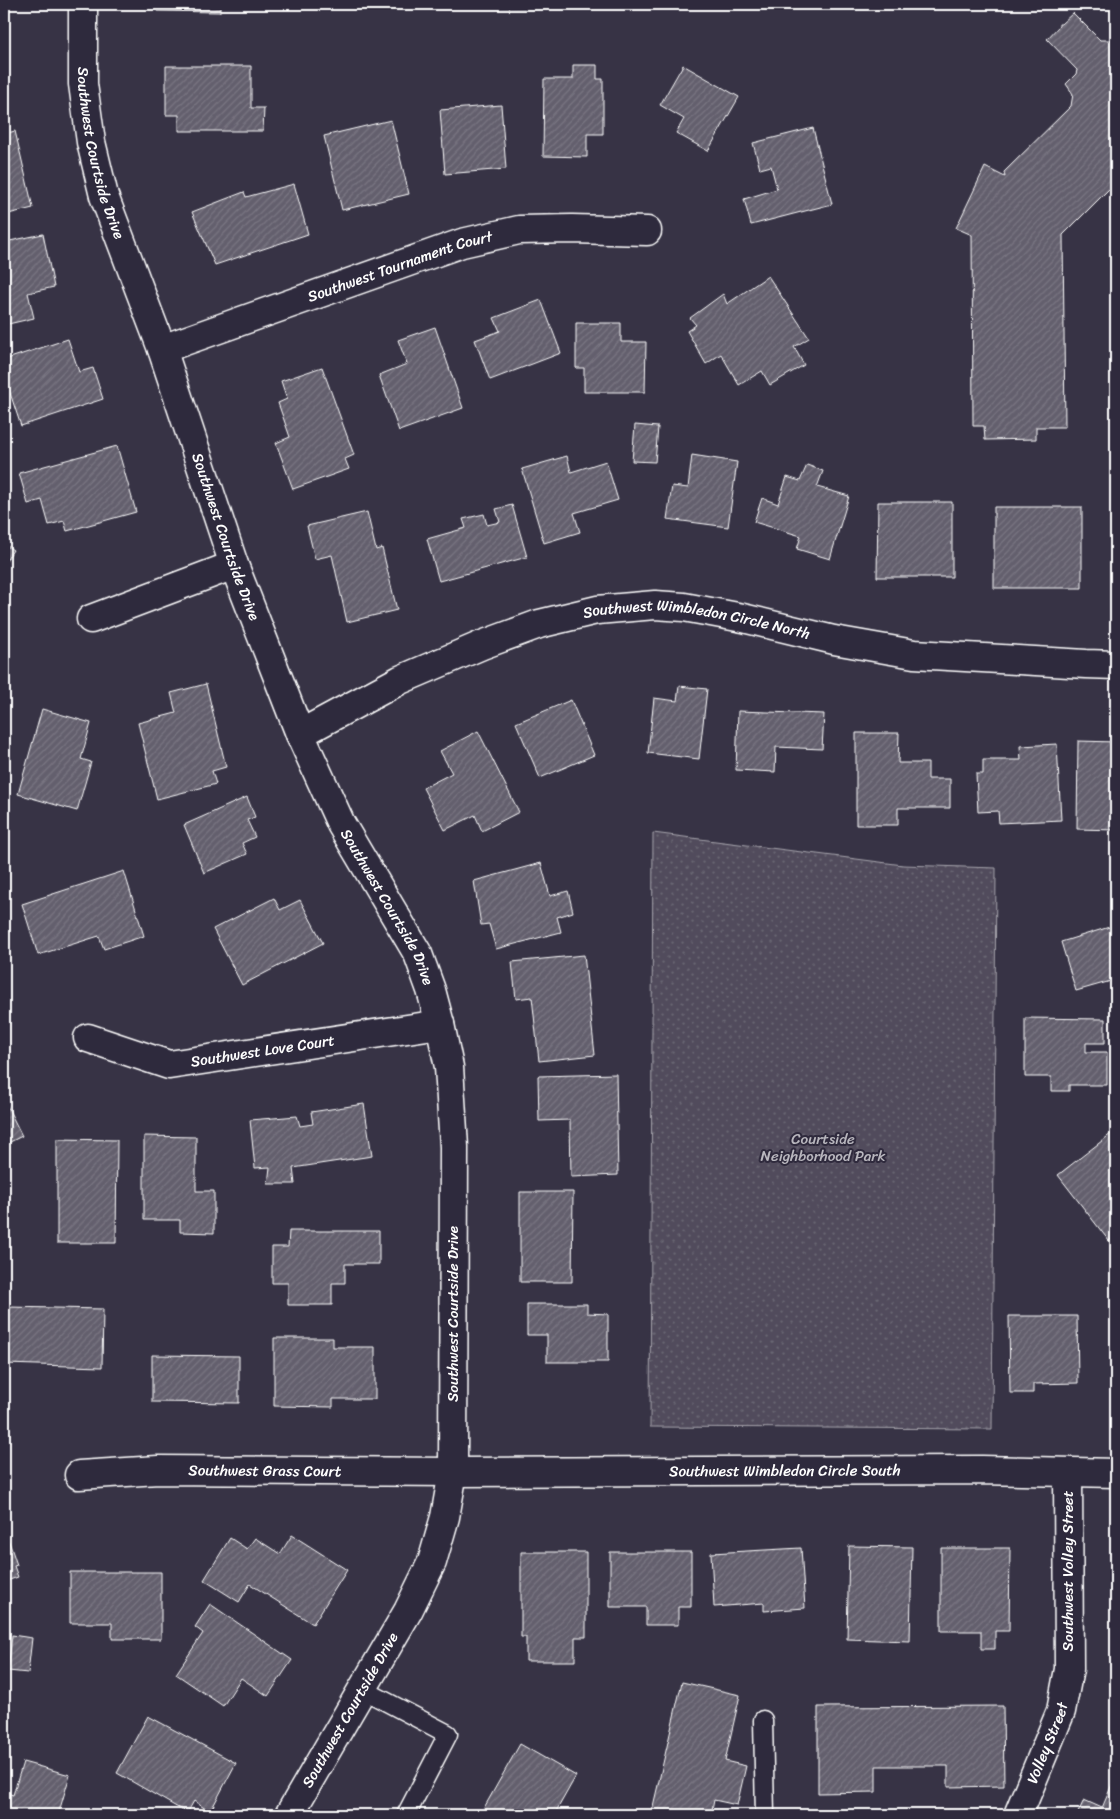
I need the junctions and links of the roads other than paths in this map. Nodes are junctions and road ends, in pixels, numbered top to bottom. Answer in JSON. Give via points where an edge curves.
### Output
{"nodes":[{"id":1,"x":83,"y":4,"type":"edge"},
{"id":2,"x":646,"y":231,"type":"dead end"},
{"id":3,"x":162,"y":349,"type":"junction"},
{"id":4,"x":234,"y":565,"type":"junction"},
{"id":5,"x":91,"y":620,"type":"dead end"},
{"id":6,"x":1116,"y":664,"type":"edge"},
{"id":7,"x":300,"y":734,"type":"junction"},
{"id":8,"x":440,"y":1024,"type":"junction"},
{"id":9,"x":88,"y":1038,"type":"dead end"},
{"id":10,"x":453,"y":1472,"type":"junction"},
{"id":11,"x":1068,"y":1473,"type":"junction"},
{"id":12,"x":1116,"y":1474,"type":"edge"},
{"id":13,"x":79,"y":1475,"type":"dead end"},
{"id":14,"x":1069,"y":1669,"type":"joint"},
{"id":15,"x":362,"y":1689,"type":"junction"},
{"id":16,"x":763,"y":1720,"type":"dead end"},
{"id":17,"x":289,"y":1815,"type":"edge"},
{"id":18,"x":406,"y":1815,"type":"edge"},
{"id":19,"x":765,"y":1815,"type":"edge"},
{"id":20,"x":1018,"y":1815,"type":"edge"}],
"edges":[{"from":1,"to":3,"type":"street","name":"Southwest Courtside Drive","via":[[83,84],[90,142],[104,196]]},
{"from":2,"to":3,"type":"street","name":"Southwest Tournament Court","via":[[518,230],[462,243]]},
{"from":3,"to":4,"type":"street","name":"Southwest Courtside Drive"},
{"from":4,"to":5,"type":"street"},
{"from":4,"to":7,"type":"street","name":"Southwest Courtside Drive"},
{"from":6,"to":7,"type":"street","name":"Southwest Wimbledon Circle North","via":[[914,654],[834,640],[684,606],[655,605],[597,610],[539,624],[400,680]]},
{"from":7,"to":8,"type":"street","name":"Southwest Courtside Drive","via":[[341,824],[418,954]]},
{"from":8,"to":9,"type":"street","name":"Southwest Love Court","via":[[169,1065]]},
{"from":8,"to":10,"type":"street","name":"Southwest Courtside Drive","via":[[449,1067],[454,1147]]},
{"from":10,"to":11,"type":"street","name":"Southwest Wimbledon Circle South","via":[[982,1470]]},
{"from":10,"to":13,"type":"street","name":"Southwest Grass Court","via":[[158,1470]]},
{"from":10,"to":15,"type":"street","name":"Southwest Courtside Drive","via":[[432,1562],[408,1611]]},
{"from":11,"to":12,"type":"street","name":"Southwest Wimbledon Circle South"},
{"from":11,"to":14,"type":"street","name":"Southwest Volley Street"},
{"from":14,"to":20,"type":"street","name":"Volley Street","via":[[1061,1711]]},
{"from":15,"to":17,"type":"street","name":"Southwest Courtside Drive"},
{"from":15,"to":18,"type":"lane","via":[[448,1734]]},
{"from":16,"to":19,"type":"lane"}]}
